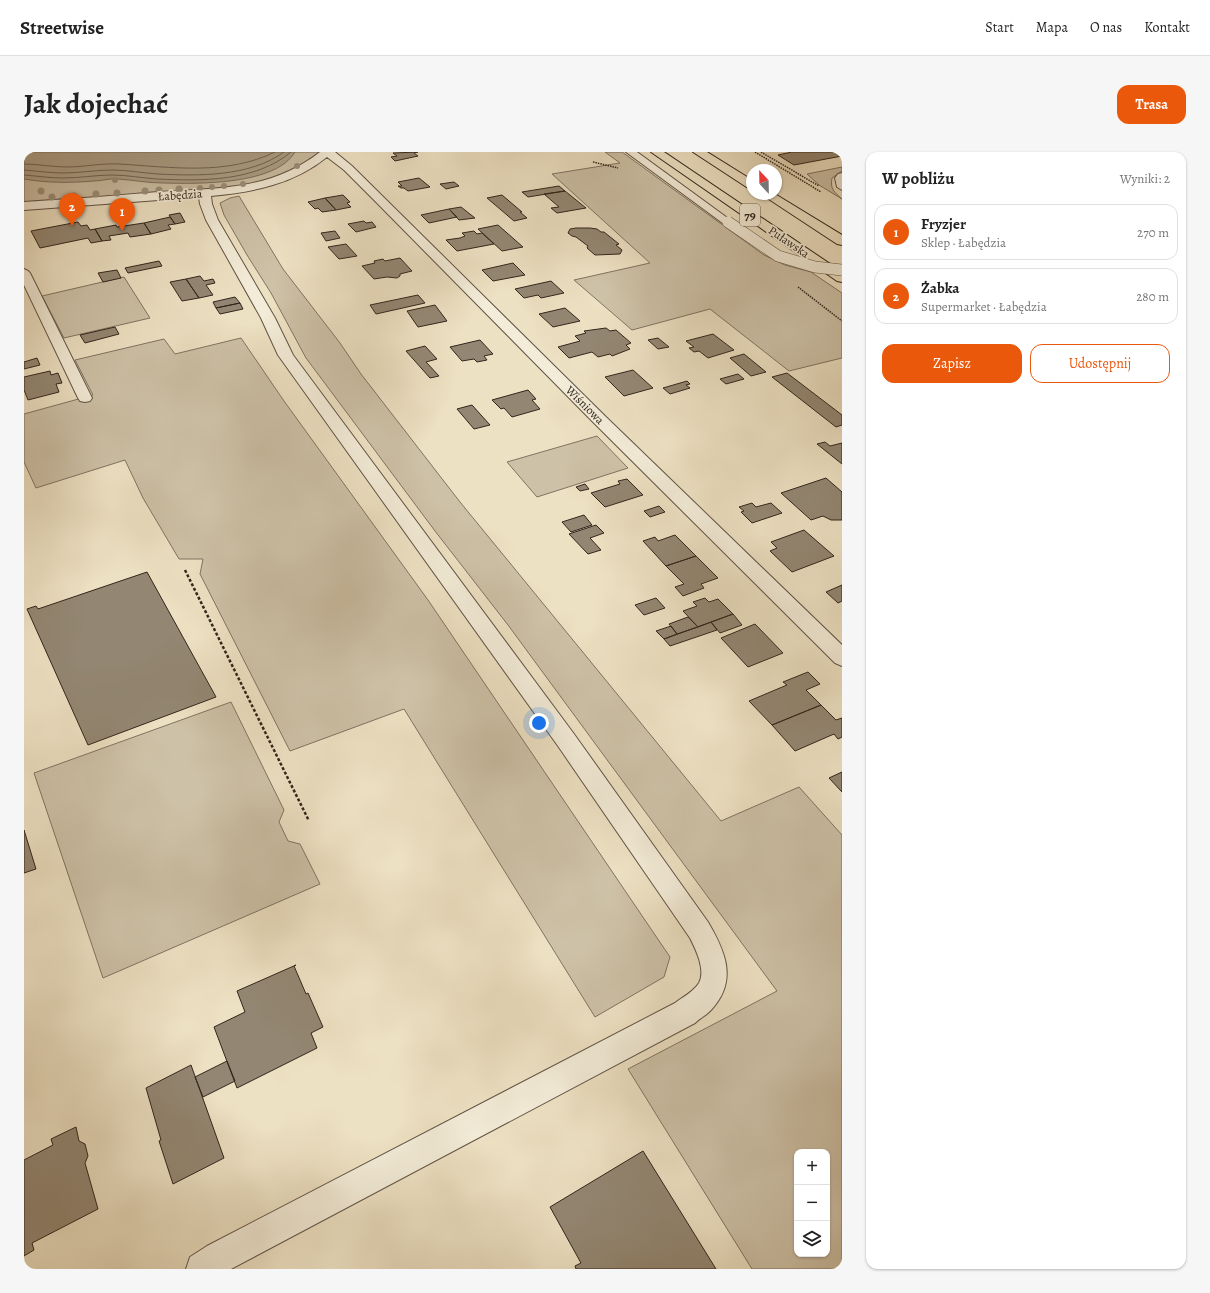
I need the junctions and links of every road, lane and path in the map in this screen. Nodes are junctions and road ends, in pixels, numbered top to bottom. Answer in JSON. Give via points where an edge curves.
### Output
{"nodes":[{"id":1,"x":328,"y":152,"type":"edge"},
{"id":2,"x":631,"y":152,"type":"edge"},
{"id":3,"x":657,"y":152,"type":"edge"},
{"id":4,"x":699,"y":152,"type":"edge"},
{"id":5,"x":755,"y":152,"type":"edge"},
{"id":6,"x":761,"y":152,"type":"edge"},
{"id":7,"x":842,"y":176,"type":"edge"},
{"id":8,"x":746,"y":181,"type":"edge"},
{"id":9,"x":842,"y":187,"type":"edge"},
{"id":10,"x":822,"y":188,"type":"dead end"},
{"id":11,"x":205,"y":193,"type":"junction"},
{"id":12,"x":823,"y":193,"type":"dead end"},
{"id":13,"x":776,"y":200,"type":"edge"},
{"id":14,"x":24,"y":206,"type":"edge"},
{"id":15,"x":842,"y":242,"type":"edge"},
{"id":16,"x":842,"y":270,"type":"edge"},
{"id":17,"x":24,"y":273,"type":"edge"},
{"id":18,"x":842,"y":278,"type":"edge"},
{"id":19,"x":85,"y":398,"type":"dead end"},
{"id":20,"x":185,"y":570,"type":"dead end"},
{"id":21,"x":842,"y":658,"type":"edge"},
{"id":22,"x":309,"y":821,"type":"dead end"},
{"id":23,"x":202,"y":1269,"type":"edge"}],
"edges":[{"from":1,"to":11,"type":"street","name":"Łabędzia","via":[[313,165],[282,179],[248,188]]},
{"from":1,"to":21,"type":"street","name":"Wiśniowa","via":[[386,204],[595,415]]},
{"from":2,"to":16,"type":"lane","bridge":true,"via":[[778,256],[815,267]]},
{"from":3,"to":18,"type":"main road","name":"Puławska","number":"79"},
{"from":4,"to":8,"type":"main road","number":"79"},
{"from":5,"to":12,"type":"path"},
{"from":6,"to":10,"type":"path"},
{"from":7,"to":9,"type":"lane"},
{"from":11,"to":14,"type":"street","name":"Łabędzia"},
{"from":11,"to":23,"type":"street","via":[[212,220],[265,311],[286,355],[566,740],[699,930],[709,947],[714,962],[714,975],[711,988],[702,1000],[685,1013]]},
{"from":13,"to":15,"type":"main road","name":"Puławska","number":"79"},
{"from":17,"to":19,"type":"lane"},
{"from":20,"to":22,"type":"path"}]}
